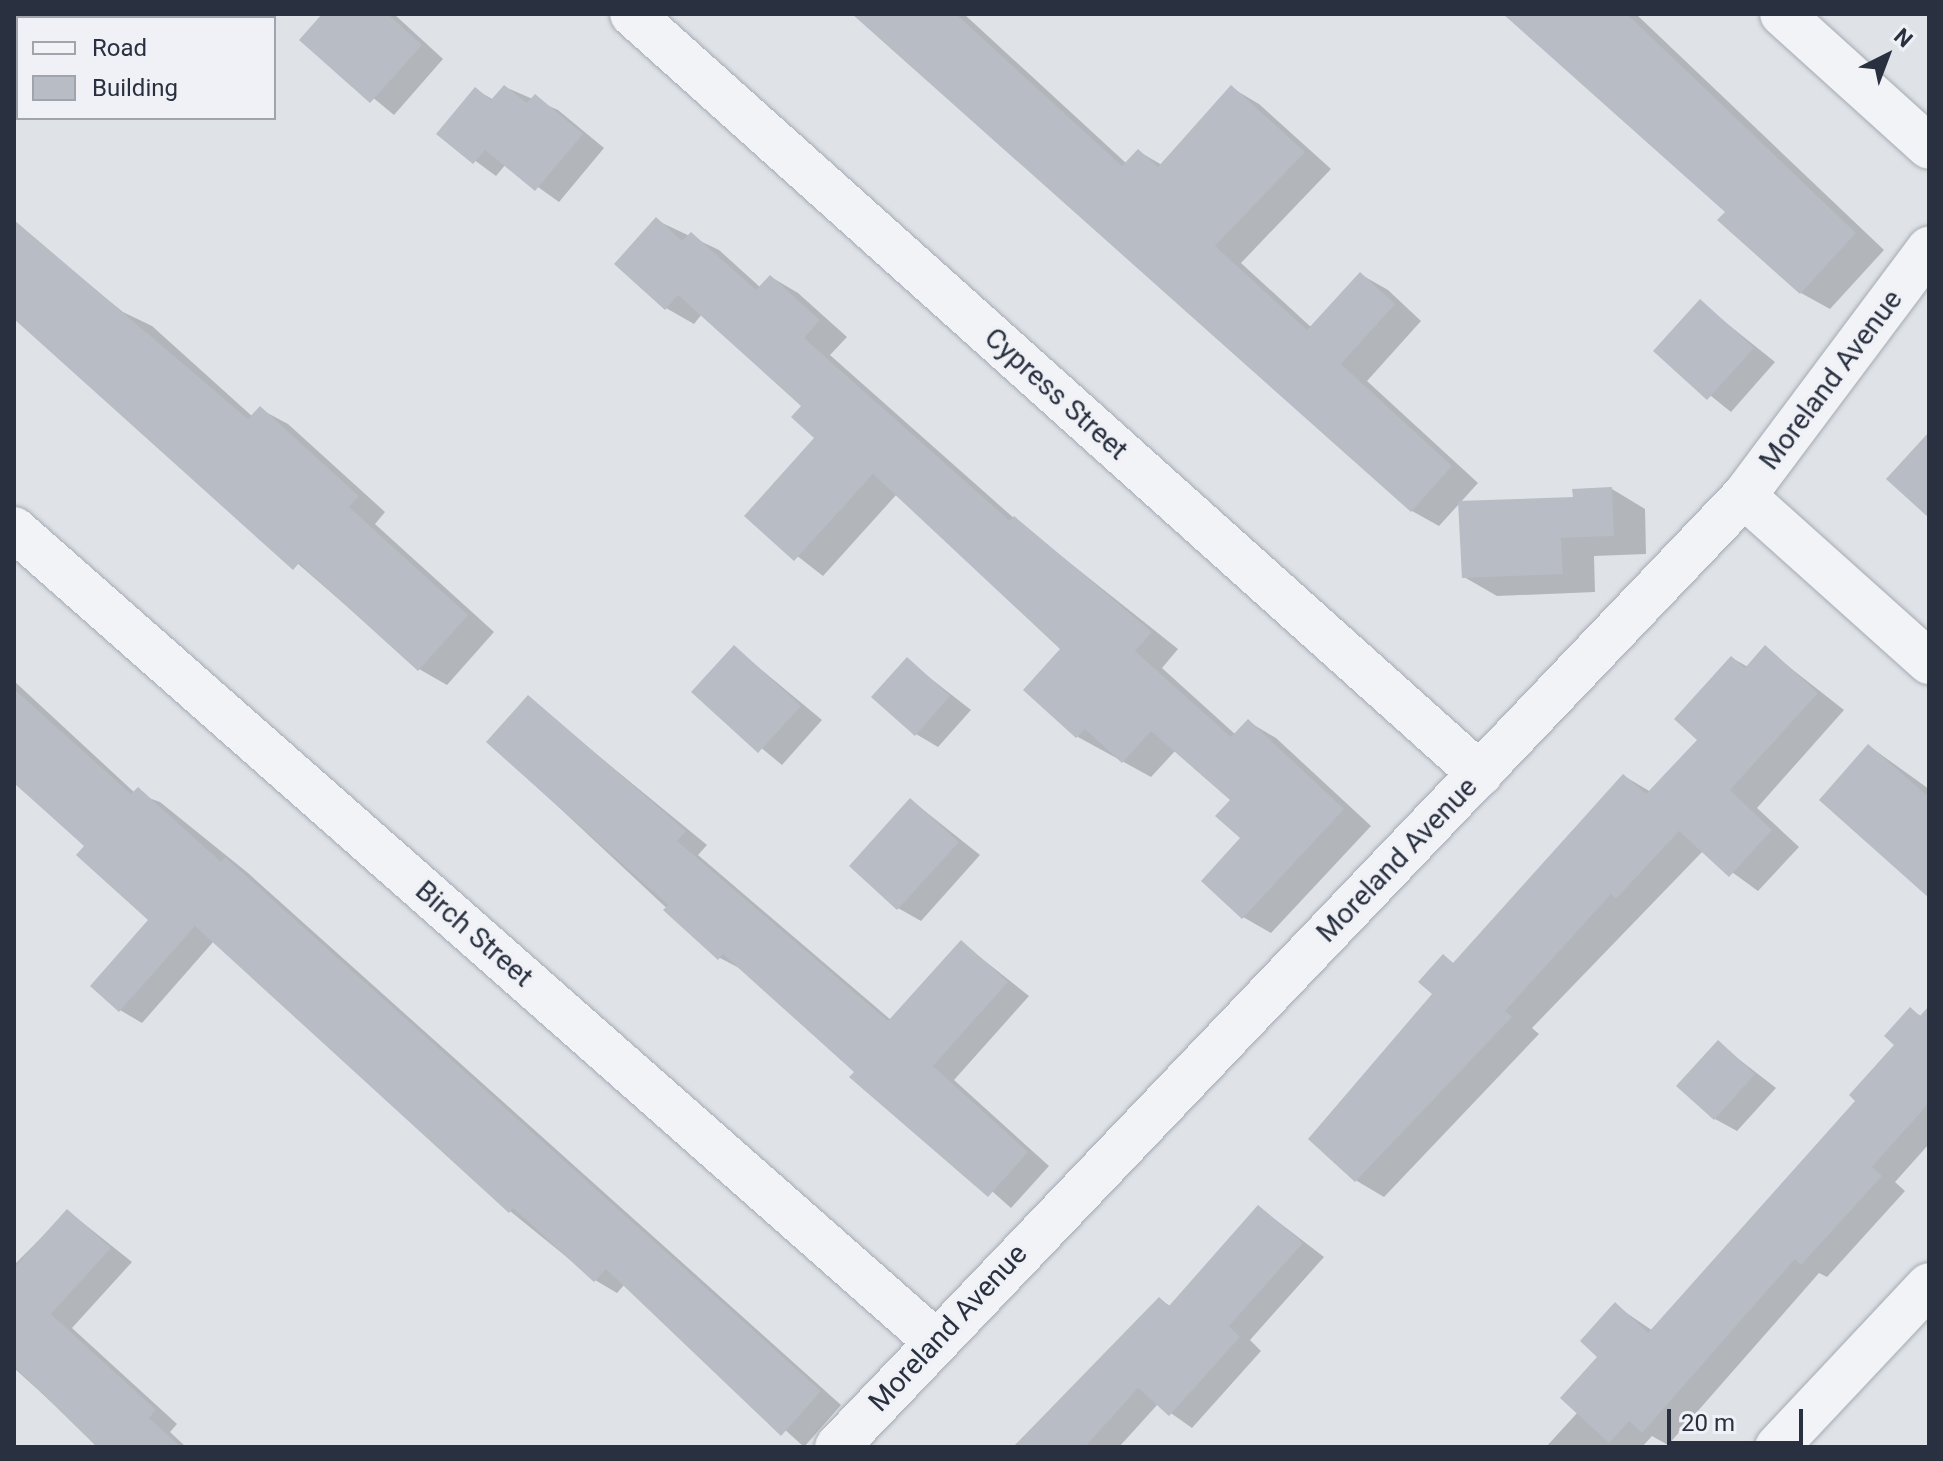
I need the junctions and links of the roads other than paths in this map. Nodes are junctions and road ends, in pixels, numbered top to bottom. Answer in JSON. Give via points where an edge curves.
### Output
{"nodes":[{"id":1,"x":632,"y":14,"type":"edge"},
{"id":2,"x":1782,"y":14,"type":"edge"},
{"id":3,"x":1929,"y":147,"type":"edge"},
{"id":4,"x":1929,"y":249,"type":"edge"},
{"id":5,"x":1744,"y":496,"type":"junction"},
{"id":6,"x":14,"y":529,"type":"edge"},
{"id":7,"x":1929,"y":662,"type":"edge"},
{"id":8,"x":1480,"y":774,"type":"junction"},
{"id":9,"x":1929,"y":1285,"type":"edge"},
{"id":10,"x":934,"y":1340,"type":"junction"},
{"id":11,"x":837,"y":1447,"type":"edge"},
{"id":12,"x":1777,"y":1447,"type":"edge"}],
"edges":[{"from":1,"to":8,"type":"street","name":"Cypress Street"},
{"from":2,"to":3,"type":"street"},
{"from":4,"to":5,"type":"street","name":"Moreland Avenue"},
{"from":5,"to":7,"type":"street"},
{"from":5,"to":8,"type":"street","name":"Moreland Avenue"},
{"from":6,"to":10,"type":"street","name":"Birch Street"},
{"from":8,"to":10,"type":"street","name":"Moreland Avenue"},
{"from":9,"to":12,"type":"street"},
{"from":10,"to":11,"type":"street","name":"Moreland Avenue"}]}
